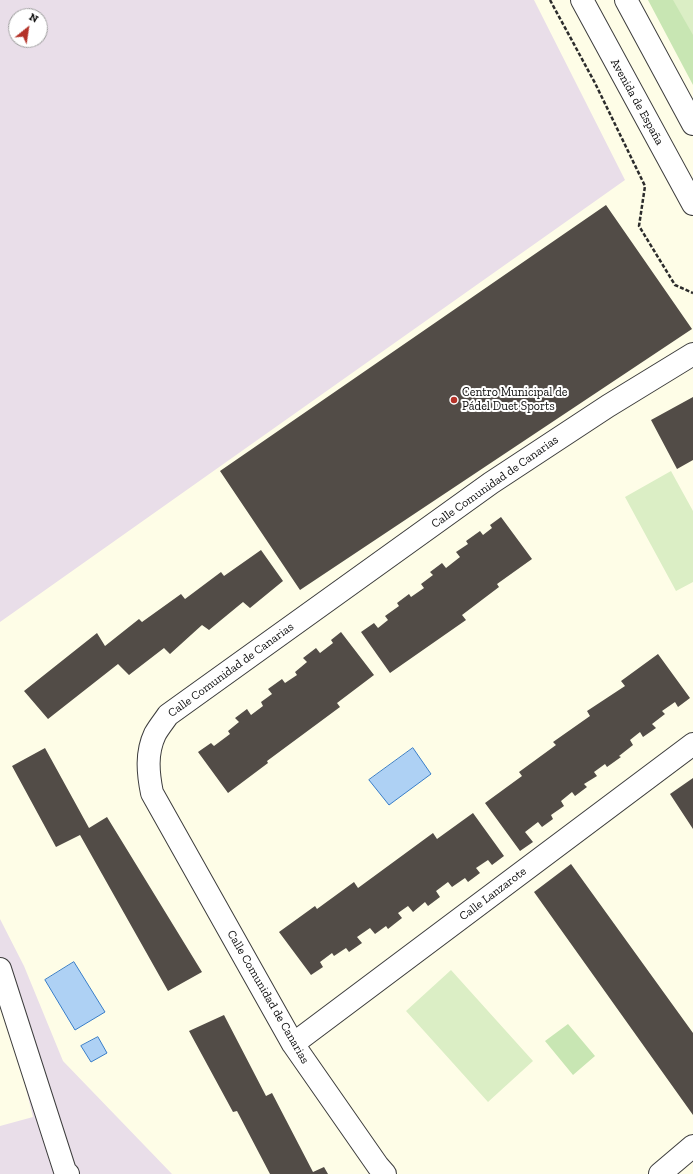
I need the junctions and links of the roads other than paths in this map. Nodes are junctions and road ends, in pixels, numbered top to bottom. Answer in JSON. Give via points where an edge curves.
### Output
{"nodes":[{"id":1,"x":582,"y":0,"type":"edge"},
{"id":2,"x":626,"y":0,"type":"edge"},
{"id":3,"x":693,"y":124,"type":"edge"},
{"id":4,"x":693,"y":204,"type":"edge"},
{"id":5,"x":693,"y":354,"type":"edge"},
{"id":6,"x":693,"y":744,"type":"edge"},
{"id":7,"x":0,"y":969,"type":"edge"},
{"id":8,"x":293,"y":1044,"type":"junction"},
{"id":9,"x":693,"y":1146,"type":"edge"},
{"id":10,"x":68,"y":1174,"type":"edge"},
{"id":11,"x":385,"y":1174,"type":"edge"},
{"id":12,"x":660,"y":1174,"type":"edge"}],
"edges":[{"from":1,"to":4,"type":"street","name":"Avenida de España"},
{"from":2,"to":3,"type":"street"},
{"from":5,"to":8,"type":"street","name":"Calle Comunidad de Canarias","via":[[491,483],[168,715],[155,734],[149,751],[148,774],[152,793]]},
{"from":6,"to":8,"type":"street","name":"Calle Lanzarote"},
{"from":7,"to":10,"type":"street"},
{"from":8,"to":11,"type":"street","name":"Calle Comunidad de Canarias"},
{"from":9,"to":12,"type":"street"}]}
